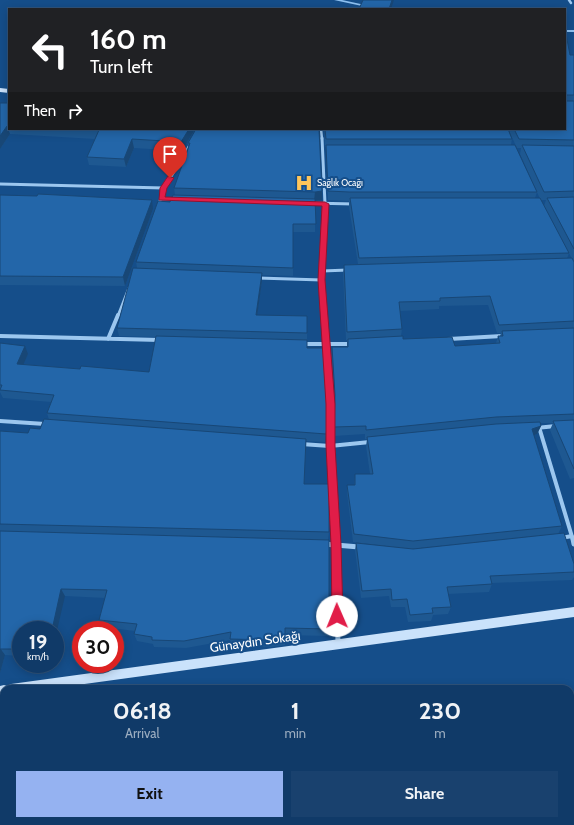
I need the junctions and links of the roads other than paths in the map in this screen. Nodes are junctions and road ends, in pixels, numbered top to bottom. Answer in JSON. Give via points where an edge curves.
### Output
{"nodes":[{"id":1,"x":569,"y":0,"type":"edge"},
{"id":2,"x":571,"y":3,"type":"dead end"},
{"id":3,"x":321,"y":130,"type":"edge"},
{"id":4,"x":192,"y":140,"type":"edge"},
{"id":5,"x":323,"y":150,"type":"junction"},
{"id":6,"x":331,"y":150,"type":"edge"},
{"id":7,"x":0,"y":184,"type":"edge"},
{"id":8,"x":164,"y":188,"type":"junction"},
{"id":9,"x":161,"y":199,"type":"junction"},
{"id":10,"x":184,"y":200,"type":"edge"},
{"id":11,"x":302,"y":203,"type":"edge"},
{"id":12,"x":325,"y":204,"type":"junction"},
{"id":13,"x":357,"y":204,"type":"edge"},
{"id":14,"x":158,"y":206,"type":"edge"},
{"id":15,"x":354,"y":270,"type":"edge"},
{"id":16,"x":322,"y":271,"type":"junction"},
{"id":17,"x":251,"y":278,"type":"edge"},
{"id":18,"x":132,"y":280,"type":"edge"},
{"id":19,"x":322,"y":280,"type":"junction"},
{"id":20,"x":0,"y":336,"type":"edge"},
{"id":21,"x":504,"y":336,"type":"edge"},
{"id":22,"x":108,"y":339,"type":"junction"},
{"id":23,"x":442,"y":339,"type":"edge"},
{"id":24,"x":163,"y":340,"type":"edge"},
{"id":25,"x":357,"y":343,"type":"edge"},
{"id":26,"x":295,"y":344,"type":"edge"},
{"id":27,"x":326,"y":345,"type":"junction"},
{"id":28,"x":0,"y":421,"type":"edge"},
{"id":29,"x":47,"y":425,"type":"edge"},
{"id":30,"x":560,"y":426,"type":"edge"},
{"id":31,"x":531,"y":428,"type":"edge"},
{"id":32,"x":539,"y":428,"type":"junction"},
{"id":33,"x":377,"y":442,"type":"edge"},
{"id":34,"x":299,"y":444,"type":"edge"},
{"id":35,"x":330,"y":446,"type":"junction"},
{"id":36,"x":572,"y":536,"type":"junction"},
{"id":37,"x":557,"y":538,"type":"edge"},
{"id":38,"x":320,"y":544,"type":"edge"},
{"id":39,"x":336,"y":544,"type":"junction"},
{"id":40,"x":574,"y":544,"type":"edge"},
{"id":41,"x":366,"y":548,"type":"edge"},
{"id":42,"x":574,"y":612,"type":"edge"},
{"id":43,"x":338,"y":644,"type":"junction"},
{"id":44,"x":40,"y":685,"type":"edge"}],
"edges":[{"from":1,"to":2,"type":"street"},
{"from":3,"to":5,"type":"street"},
{"from":4,"to":8,"type":"street"},
{"from":5,"to":6,"type":"street"},
{"from":5,"to":12,"type":"street"},
{"from":7,"to":8,"type":"street"},
{"from":8,"to":9,"type":"street"},
{"from":9,"to":10,"type":"street"},
{"from":9,"to":14,"type":"street"},
{"from":11,"to":12,"type":"street"},
{"from":12,"to":13,"type":"street"},
{"from":12,"to":16,"type":"street"},
{"from":15,"to":16,"type":"street"},
{"from":16,"to":19,"type":"street"},
{"from":17,"to":19,"type":"street"},
{"from":18,"to":22,"type":"street"},
{"from":19,"to":27,"type":"street"},
{"from":20,"to":22,"type":"street"},
{"from":21,"to":23,"type":"street"},
{"from":22,"to":24,"type":"street"},
{"from":25,"to":27,"type":"street"},
{"from":26,"to":27,"type":"street"},
{"from":27,"to":35,"type":"street","via":[[331,404]]},
{"from":28,"to":29,"type":"street"},
{"from":30,"to":32,"type":"street"},
{"from":31,"to":32,"type":"street"},
{"from":32,"to":36,"type":"street"},
{"from":33,"to":35,"type":"street"},
{"from":34,"to":35,"type":"street"},
{"from":35,"to":39,"type":"street"},
{"from":36,"to":37,"type":"street"},
{"from":36,"to":40,"type":"street"},
{"from":38,"to":39,"type":"street"},
{"from":39,"to":41,"type":"street"},
{"from":39,"to":43,"type":"street"},
{"from":42,"to":43,"type":"street","name":"Günaydın Sokağı"},
{"from":43,"to":44,"type":"street","name":"Günaydın Sokağı"}]}
